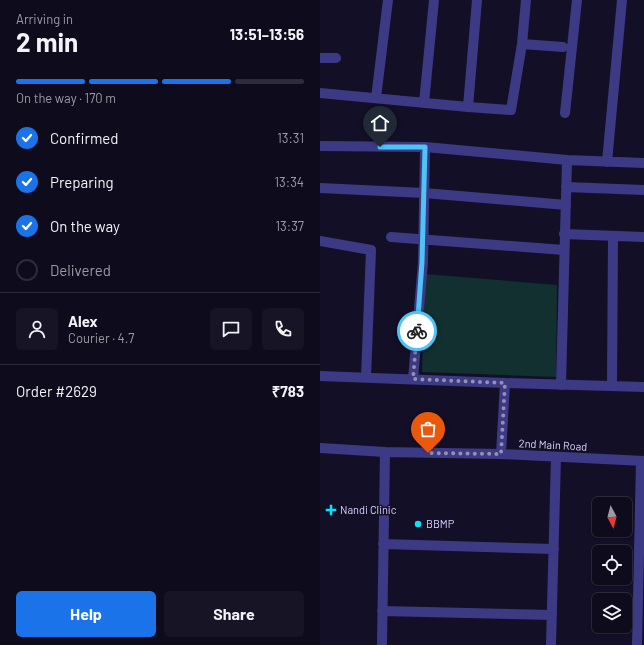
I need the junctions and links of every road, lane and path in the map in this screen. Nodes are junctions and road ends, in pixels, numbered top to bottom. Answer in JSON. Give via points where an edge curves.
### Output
{"nodes":[{"id":1,"x":388,"y":0,"type":"edge"},
{"id":2,"x":434,"y":0,"type":"edge"},
{"id":3,"x":477,"y":0,"type":"edge"},
{"id":4,"x":526,"y":0,"type":"edge"},
{"id":5,"x":577,"y":0,"type":"edge"},
{"id":6,"x":622,"y":0,"type":"edge"},
{"id":7,"x":522,"y":44,"type":"junction"},
{"id":8,"x":563,"y":47,"type":"dead end"},
{"id":9,"x":320,"y":58,"type":"edge"},
{"id":10,"x":336,"y":58,"type":"dead end"},
{"id":11,"x":320,"y":93,"type":"edge"},
{"id":12,"x":376,"y":98,"type":"junction"},
{"id":13,"x":424,"y":103,"type":"junction"},
{"id":14,"x":468,"y":107,"type":"junction"},
{"id":15,"x":565,"y":113,"type":"dead end"},
{"id":16,"x":320,"y":146,"type":"edge"},
{"id":17,"x":425,"y":147,"type":"junction"},
{"id":18,"x":567,"y":160,"type":"junction"},
{"id":19,"x":607,"y":162,"type":"junction"},
{"id":20,"x":644,"y":163,"type":"edge"},
{"id":21,"x":566,"y":187,"type":"junction"},
{"id":22,"x":320,"y":188,"type":"edge"},
{"id":23,"x":644,"y":190,"type":"edge"},
{"id":24,"x":424,"y":193,"type":"junction"},
{"id":25,"x":566,"y":205,"type":"junction"},
{"id":26,"x":564,"y":234,"type":"junction"},
{"id":27,"x":392,"y":236,"type":"dead end"},
{"id":28,"x":613,"y":236,"type":"junction"},
{"id":29,"x":644,"y":237,"type":"edge"},
{"id":30,"x":423,"y":238,"type":"junction"},
{"id":31,"x":320,"y":241,"type":"edge"},
{"id":32,"x":564,"y":250,"type":"junction"},
{"id":33,"x":320,"y":376,"type":"edge"},
{"id":34,"x":366,"y":377,"type":"junction"},
{"id":35,"x":413,"y":379,"type":"junction"},
{"id":36,"x":505,"y":383,"type":"junction"},
{"id":37,"x":561,"y":385,"type":"junction"},
{"id":38,"x":612,"y":386,"type":"junction"},
{"id":39,"x":644,"y":387,"type":"edge"},
{"id":40,"x":320,"y":448,"type":"edge"},
{"id":41,"x":385,"y":452,"type":"junction"},
{"id":42,"x":501,"y":454,"type":"junction"},
{"id":43,"x":556,"y":457,"type":"junction"},
{"id":44,"x":642,"y":461,"type":"edge"},
{"id":45,"x":383,"y":544,"type":"junction"},
{"id":46,"x":554,"y":549,"type":"junction"},
{"id":47,"x":382,"y":611,"type":"junction"},
{"id":48,"x":552,"y":615,"type":"junction"},
{"id":49,"x":382,"y":645,"type":"edge"},
{"id":50,"x":551,"y":645,"type":"edge"},
{"id":51,"x":637,"y":645,"type":"edge"}],
"edges":[{"from":1,"to":12,"type":"street"},
{"from":2,"to":13,"type":"street"},
{"from":3,"to":14,"type":"street"},
{"from":4,"to":7,"type":"street"},
{"from":5,"to":15,"type":"street"},
{"from":6,"to":19,"type":"street"},
{"from":7,"to":8,"type":"street"},
{"from":7,"to":14,"type":"street","via":[[511,110]]},
{"from":9,"to":10,"type":"street"},
{"from":11,"to":12,"type":"street"},
{"from":12,"to":13,"type":"street"},
{"from":13,"to":14,"type":"street"},
{"from":16,"to":17,"type":"street"},
{"from":17,"to":18,"type":"street"},
{"from":17,"to":24,"type":"street"},
{"from":18,"to":19,"type":"street"},
{"from":18,"to":21,"type":"street"},
{"from":19,"to":20,"type":"street"},
{"from":21,"to":23,"type":"street"},
{"from":21,"to":25,"type":"street"},
{"from":22,"to":24,"type":"street"},
{"from":24,"to":25,"type":"street"},
{"from":24,"to":30,"type":"street"},
{"from":25,"to":26,"type":"street"},
{"from":26,"to":28,"type":"street"},
{"from":26,"to":32,"type":"street"},
{"from":27,"to":30,"type":"street"},
{"from":28,"to":29,"type":"street"},
{"from":28,"to":38,"type":"street"},
{"from":30,"to":32,"type":"street"},
{"from":30,"to":35,"type":"street"},
{"from":31,"to":34,"type":"street","via":[[372,250]]},
{"from":32,"to":37,"type":"street"},
{"from":33,"to":34,"type":"street"},
{"from":34,"to":35,"type":"street"},
{"from":35,"to":36,"type":"street"},
{"from":36,"to":37,"type":"street"},
{"from":36,"to":42,"type":"street"},
{"from":37,"to":38,"type":"street"},
{"from":38,"to":39,"type":"street"},
{"from":40,"to":41,"type":"street","name":"2nd Main Road"},
{"from":41,"to":42,"type":"street","name":"2nd Main Road"},
{"from":41,"to":45,"type":"street"},
{"from":42,"to":43,"type":"street","name":"2nd Main Road"},
{"from":43,"to":44,"type":"street","name":"2nd Main Road"},
{"from":43,"to":46,"type":"street"},
{"from":44,"to":51,"type":"street"},
{"from":45,"to":46,"type":"street"},
{"from":45,"to":47,"type":"street"},
{"from":46,"to":48,"type":"street"},
{"from":47,"to":48,"type":"street"},
{"from":47,"to":49,"type":"street"},
{"from":48,"to":50,"type":"street"}]}
